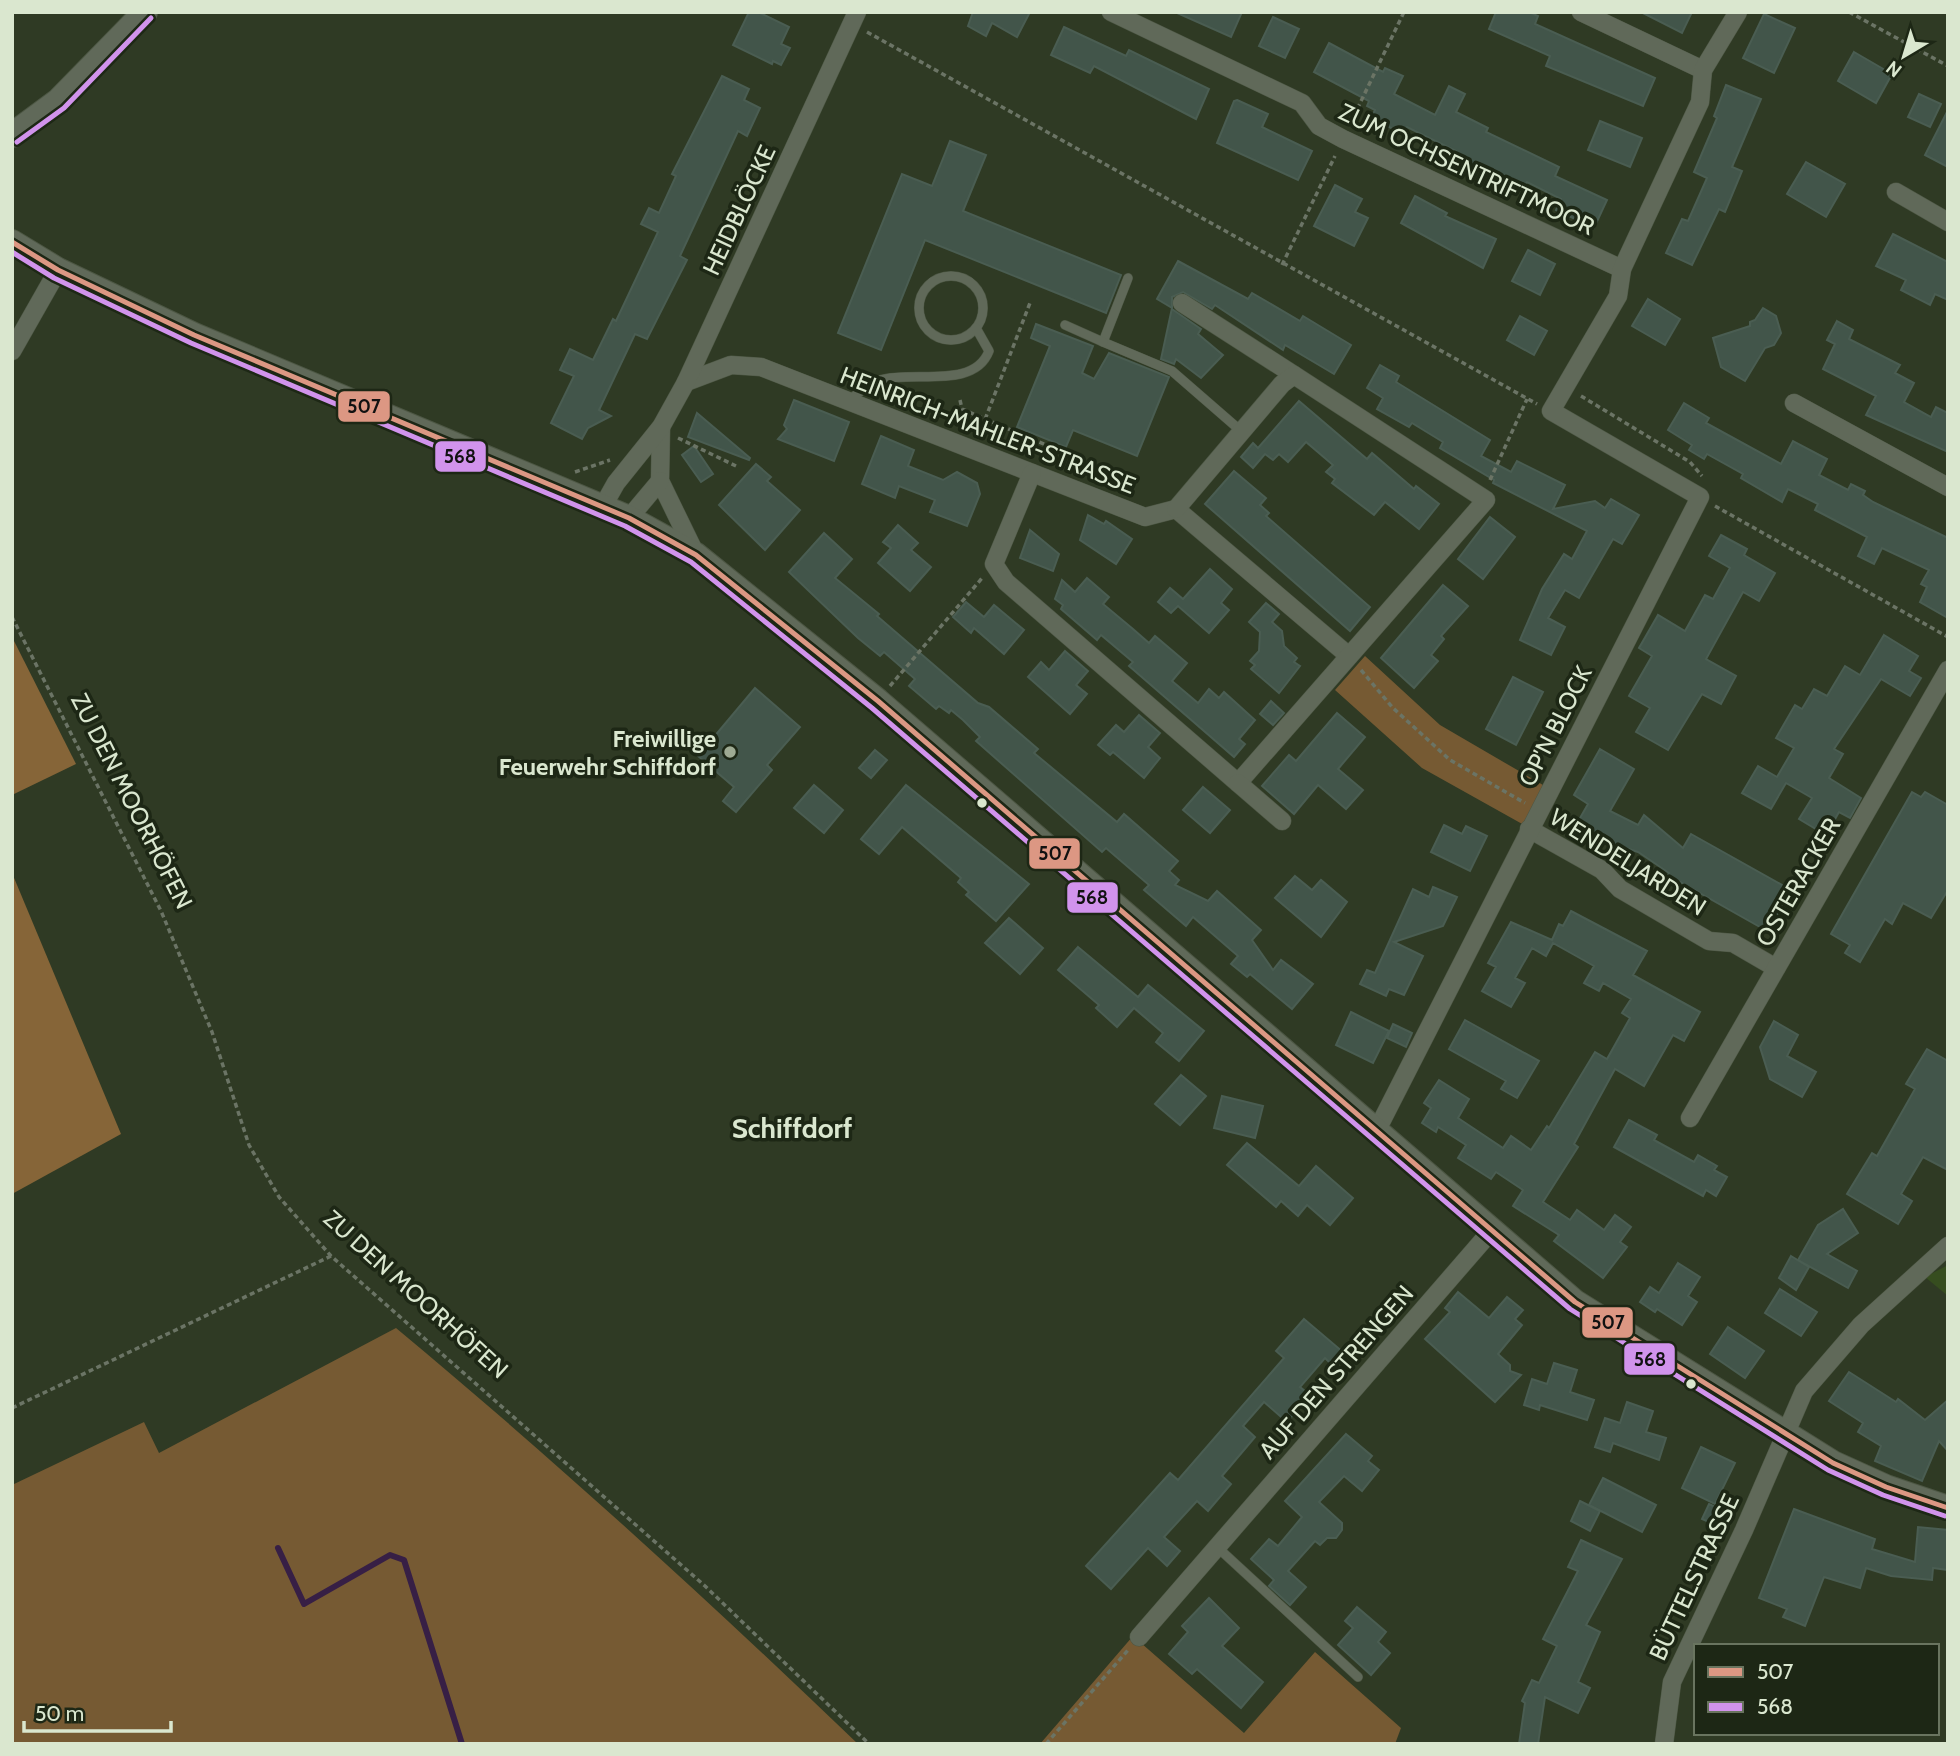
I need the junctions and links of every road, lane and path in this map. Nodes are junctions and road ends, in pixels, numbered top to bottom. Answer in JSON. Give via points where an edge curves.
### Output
{"nodes":[{"id":1,"x":145,"y":12,"type":"edge"},
{"id":2,"x":1111,"y":12,"type":"edge"},
{"id":3,"x":1581,"y":12,"type":"edge"},
{"id":4,"x":1738,"y":12,"type":"edge"},
{"id":5,"x":1849,"y":12,"type":"edge"},
{"id":6,"x":855,"y":18,"type":"edge"},
{"id":7,"x":1948,"y":66,"type":"edge"},
{"id":8,"x":1703,"y":70,"type":"junction"},
{"id":9,"x":12,"y":135,"type":"edge"},
{"id":10,"x":1896,"y":192,"type":"dead end"},
{"id":11,"x":1948,"y":222,"type":"edge"},
{"id":12,"x":12,"y":242,"type":"edge"},
{"id":13,"x":58,"y":270,"type":"junction"},
{"id":14,"x":1622,"y":270,"type":"junction"},
{"id":15,"x":1128,"y":278,"type":"dead end"},
{"id":16,"x":1030,"y":303,"type":"dead end"},
{"id":17,"x":1182,"y":303,"type":"dead end"},
{"id":18,"x":1065,"y":325,"type":"dead end"},
{"id":19,"x":976,"y":328,"type":"junction"},
{"id":20,"x":1103,"y":342,"type":"junction"},
{"id":21,"x":12,"y":351,"type":"edge"},
{"id":22,"x":1294,"y":375,"type":"junction"},
{"id":23,"x":686,"y":382,"type":"junction"},
{"id":24,"x":1565,"y":387,"type":"junction"},
{"id":25,"x":1527,"y":399,"type":"junction"},
{"id":26,"x":960,"y":400,"type":"dead end"},
{"id":27,"x":847,"y":401,"type":"junction"},
{"id":28,"x":1794,"y":403,"type":"dead end"},
{"id":29,"x":1551,"y":411,"type":"junction"},
{"id":30,"x":984,"y":420,"type":"junction"},
{"id":31,"x":661,"y":427,"type":"junction"},
{"id":32,"x":1241,"y":430,"type":"junction"},
{"id":33,"x":973,"y":450,"type":"junction"},
{"id":34,"x":1081,"y":460,"type":"dead end"},
{"id":35,"x":736,"y":466,"type":"dead end"},
{"id":36,"x":1032,"y":473,"type":"junction"},
{"id":37,"x":660,"y":481,"type":"junction"},
{"id":38,"x":1948,"y":487,"type":"edge"},
{"id":39,"x":1700,"y":497,"type":"junction"},
{"id":40,"x":1486,"y":500,"type":"junction"},
{"id":41,"x":602,"y":508,"type":"junction"},
{"id":42,"x":1176,"y":509,"type":"junction"},
{"id":43,"x":629,"y":518,"type":"junction"},
{"id":44,"x":696,"y":555,"type":"junction"},
{"id":45,"x":994,"y":564,"type":"junction"},
{"id":46,"x":12,"y":617,"type":"edge"},
{"id":47,"x":1948,"y":638,"type":"edge"},
{"id":48,"x":1349,"y":656,"type":"junction"},
{"id":49,"x":1948,"y":670,"type":"edge"},
{"id":50,"x":878,"y":701,"type":"junction"},
{"id":51,"x":1238,"y":783,"type":"junction"},
{"id":52,"x":1539,"y":810,"type":"junction"},
{"id":53,"x":1282,"y":821,"type":"dead end"},
{"id":54,"x":1529,"y":829,"type":"junction"},
{"id":55,"x":1776,"y":968,"type":"junction"},
{"id":56,"x":1690,"y":1118,"type":"dead end"},
{"id":57,"x":1377,"y":1130,"type":"junction"},
{"id":58,"x":1492,"y":1230,"type":"junction"},
{"id":59,"x":1948,"y":1246,"type":"edge"},
{"id":60,"x":331,"y":1256,"type":"junction"},
{"id":61,"x":12,"y":1408,"type":"edge"},
{"id":62,"x":1783,"y":1435,"type":"junction"},
{"id":63,"x":1948,"y":1508,"type":"edge"},
{"id":64,"x":1216,"y":1546,"type":"junction"},
{"id":65,"x":1139,"y":1637,"type":"joint"},
{"id":66,"x":1358,"y":1677,"type":"dead end"},
{"id":67,"x":869,"y":1744,"type":"edge"},
{"id":68,"x":1046,"y":1744,"type":"edge"},
{"id":69,"x":1664,"y":1744,"type":"edge"}],
"edges":[{"from":1,"to":9,"type":"street","via":[[58,101]]},
{"from":2,"to":14,"type":"street","name":"ZUM OCHSENTRIFTMOOR","via":[[1302,103],[1319,126],[1343,139]]},
{"from":3,"to":8,"type":"street"},
{"from":4,"to":8,"type":"street"},
{"from":5,"to":7,"type":"path"},
{"from":6,"to":23,"type":"street","name":"HEIDBLÖCKE"},
{"from":6,"to":25,"type":"path"},
{"from":8,"to":14,"type":"street","via":[[1700,102]]},
{"from":10,"to":11,"type":"street"},
{"from":12,"to":13,"type":"street"},
{"from":13,"to":21,"type":"street"},
{"from":13,"to":41,"type":"street","via":[[194,335]]},
{"from":14,"to":24,"type":"street","via":[[1618,296]]},
{"from":15,"to":20,"type":"lane"},
{"from":16,"to":30,"type":"path"},
{"from":17,"to":22,"type":"street"},
{"from":18,"to":20,"type":"lane"},
{"from":19,"to":19,"type":"lane","via":[[983,306],[972,284],[950,276],[929,284],[920,316],[933,334],[956,340]]},
{"from":19,"to":27,"type":"lane","via":[[989,351],[984,363],[966,374],[878,380]]},
{"from":20,"to":32,"type":"lane","via":[[1172,372]]},
{"from":22,"to":32,"type":"street"},
{"from":22,"to":40,"type":"street"},
{"from":23,"to":27,"type":"street","name":"HEINRICH-MAHLER-STRASSE","via":[[731,365],[761,367]]},
{"from":23,"to":31,"type":"street","name":"HEIDBLÖCKE"},
{"from":24,"to":29,"type":"street"},
{"from":24,"to":39,"type":"path","via":[[1690,461],[1702,473]]},
{"from":25,"to":29,"type":"path"},
{"from":25,"to":40,"type":"path","via":[[1489,480]]},
{"from":26,"to":30,"type":"path","via":[[961,409]]},
{"from":27,"to":33,"type":"street","name":"HEINRICH-MAHLER-STRASSE"},
{"from":28,"to":38,"type":"street"},
{"from":29,"to":39,"type":"street"},
{"from":30,"to":33,"type":"path"},
{"from":30,"to":34,"type":"path"},
{"from":31,"to":35,"type":"path"},
{"from":31,"to":37,"type":"street","name":"HEIDBLÖCKE"},
{"from":31,"to":41,"type":"street","name":"HEIDBLÖCKE"},
{"from":32,"to":42,"type":"street"},
{"from":33,"to":36,"type":"street","name":"HEINRICH-MAHLER-STRASSE"},
{"from":36,"to":42,"type":"street","name":"HEINRICH-MAHLER-STRASSE","via":[[1145,517]]},
{"from":36,"to":45,"type":"street"},
{"from":37,"to":43,"type":"street"},
{"from":37,"to":44,"type":"street","name":"HEIDBLÖCKE"},
{"from":39,"to":47,"type":"path"},
{"from":39,"to":52,"type":"street","name":"OP'N BLOCK"},
{"from":40,"to":48,"type":"street"},
{"from":41,"to":43,"type":"street"},
{"from":42,"to":48,"type":"street"},
{"from":43,"to":44,"type":"street"},
{"from":44,"to":50,"type":"street"},
{"from":45,"to":50,"type":"path"},
{"from":45,"to":51,"type":"street","via":[[1006,582]]},
{"from":46,"to":60,"type":"path","name":"ZU DEN MOORHÖFEN","via":[[161,911],[212,1032],[249,1145],[279,1197]]},
{"from":48,"to":51,"type":"street"},
{"from":48,"to":52,"type":"path","via":[[1393,708],[1450,760]]},
{"from":49,"to":55,"type":"street","name":"OSTERACKER"},
{"from":50,"to":57,"type":"street"},
{"from":51,"to":53,"type":"street"},
{"from":52,"to":54,"type":"street","name":"OP'N BLOCK"},
{"from":54,"to":55,"type":"street","name":"WENDELJARDEN","via":[[1602,870],[1620,889],[1709,941],[1733,943]]},
{"from":54,"to":57,"type":"street","name":"OP'N BLOCK"},
{"from":55,"to":56,"type":"street","name":"OSTERACKER"},
{"from":57,"to":58,"type":"street"},
{"from":58,"to":62,"type":"street","via":[[1575,1302]]},
{"from":58,"to":64,"type":"street","name":"AUF DEN STRENGEN"},
{"from":59,"to":62,"type":"street","name":"BÜTTELSTRASSE","via":[[1861,1325],[1804,1391]]},
{"from":60,"to":61,"type":"path"},
{"from":60,"to":67,"type":"path","name":"ZU DEN MOORHÖFEN","via":[[705,1586]]},
{"from":62,"to":63,"type":"street","via":[[1875,1482]]},
{"from":62,"to":69,"type":"street","name":"BÜTTELSTRASSE","via":[[1672,1682]]},
{"from":64,"to":65,"type":"street","name":"AUF DEN STRENGEN"},
{"from":64,"to":66,"type":"lane"},
{"from":65,"to":68,"type":"path"}]}
